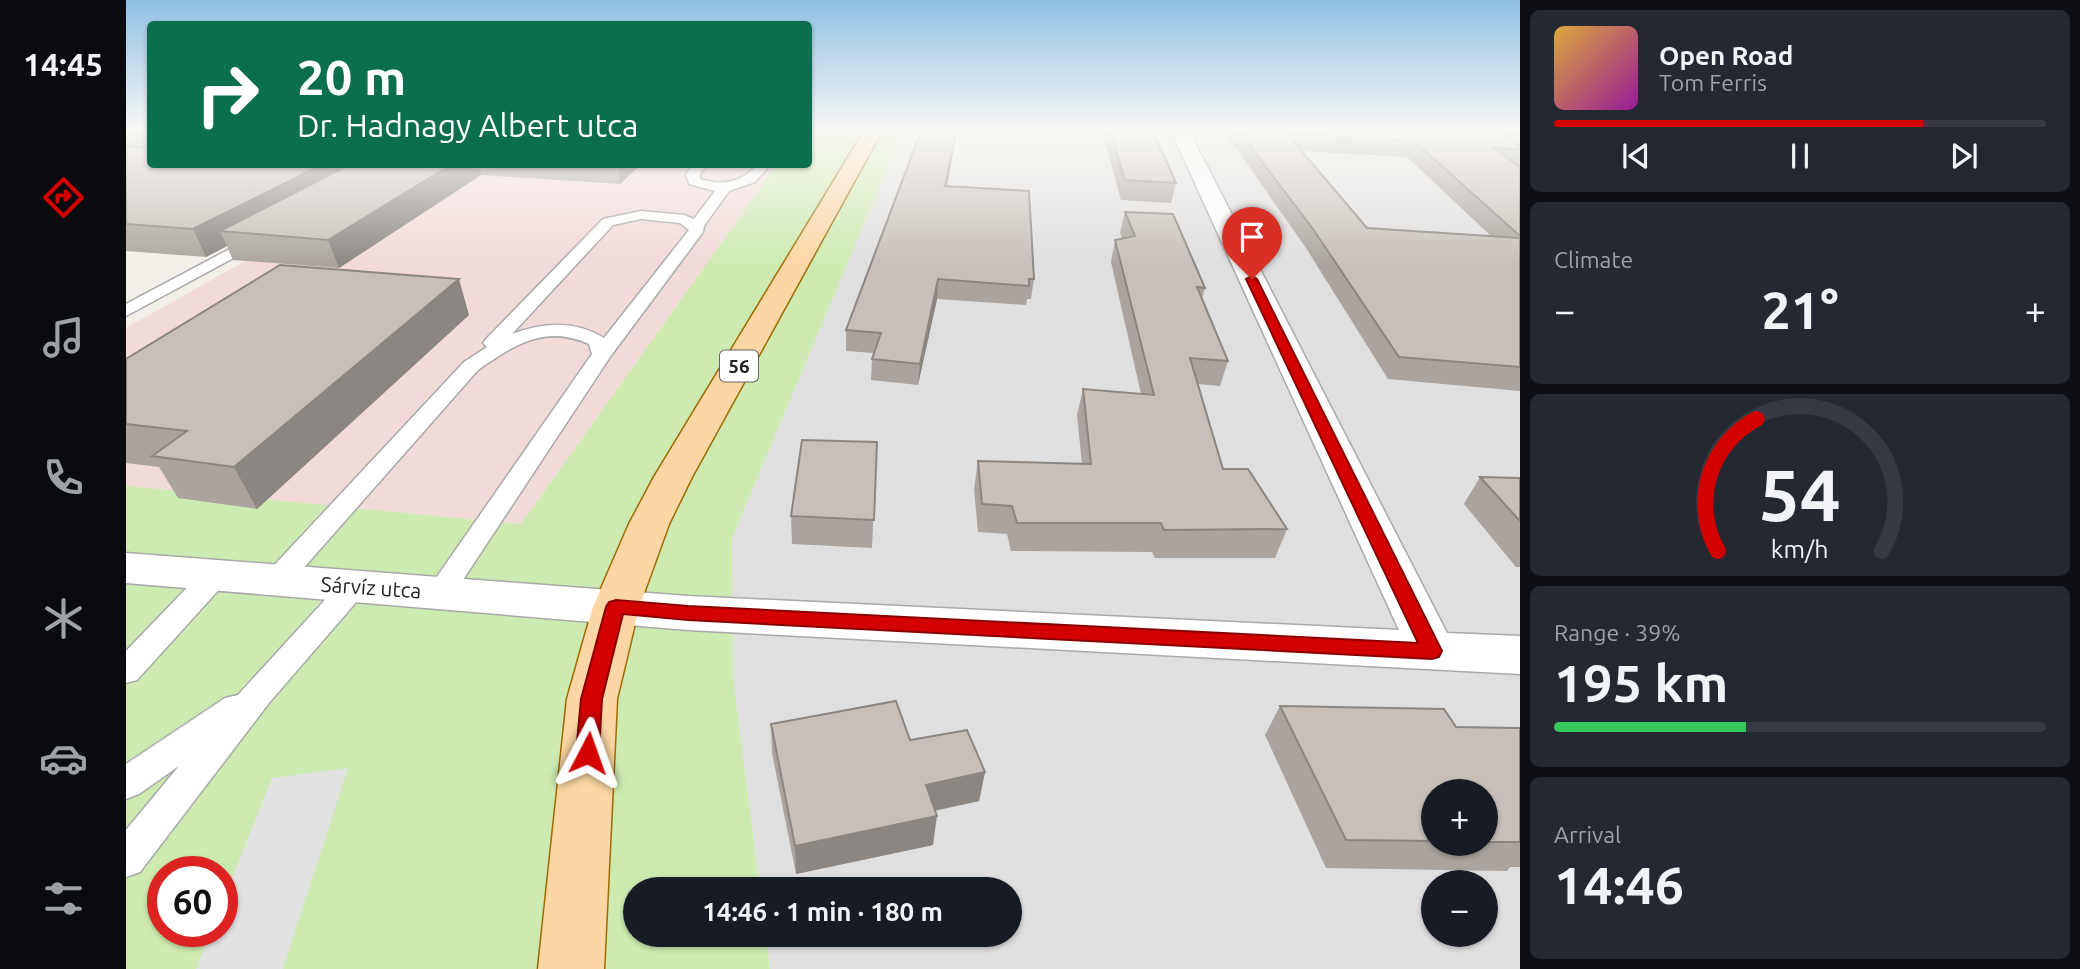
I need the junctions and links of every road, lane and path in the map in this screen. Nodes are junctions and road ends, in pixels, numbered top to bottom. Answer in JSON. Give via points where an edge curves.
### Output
{"nodes":[{"id":1,"x":693,"y":176,"type":"edge"},
{"id":2,"x":755,"y":176,"type":"edge"},
{"id":3,"x":847,"y":176,"type":"edge"},
{"id":4,"x":1202,"y":176,"type":"edge"},
{"id":5,"x":724,"y":188,"type":"junction"},
{"id":6,"x":695,"y":228,"type":"junction"},
{"id":7,"x":273,"y":231,"type":"edge"},
{"id":8,"x":126,"y":311,"type":"edge"},
{"id":9,"x":602,"y":354,"type":"junction"},
{"id":10,"x":471,"y":366,"type":"junction"},
{"id":11,"x":126,"y":568,"type":"edge"},
{"id":12,"x":215,"y":576,"type":"junction"},
{"id":13,"x":276,"y":580,"type":"junction"},
{"id":14,"x":354,"y":586,"type":"junction"},
{"id":15,"x":440,"y":591,"type":"junction"},
{"id":16,"x":616,"y":607,"type":"junction"},
{"id":17,"x":1432,"y":651,"type":"junction"},
{"id":18,"x":1520,"y":655,"type":"edge"},
{"id":19,"x":126,"y":671,"type":"edge"},
{"id":20,"x":258,"y":694,"type":"junction"},
{"id":21,"x":126,"y":783,"type":"edge"},
{"id":22,"x":126,"y":859,"type":"edge"},
{"id":23,"x":570,"y":969,"type":"edge"}],
"edges":[{"from":1,"to":5,"type":"lane","via":[[694,181]]},
{"from":2,"to":5,"type":"lane"},
{"from":3,"to":16,"type":"main road","number":"56","via":[[673,477]]},
{"from":4,"to":17,"type":"street"},
{"from":5,"to":6,"type":"lane"},
{"from":6,"to":9,"type":"lane"},
{"from":6,"to":10,"type":"lane","via":[[684,219],[641,215],[608,222]]},
{"from":7,"to":8,"type":"lane"},
{"from":9,"to":10,"type":"lane","via":[[597,341],[580,331],[540,330],[510,339]]},
{"from":9,"to":15,"type":"lane"},
{"from":10,"to":13,"type":"lane"},
{"from":11,"to":12,"type":"street","name":"Sárvíz utca"},
{"from":12,"to":13,"type":"street","name":"Sárvíz utca"},
{"from":12,"to":19,"type":"lane"},
{"from":13,"to":14,"type":"street","name":"Sárvíz utca"},
{"from":14,"to":15,"type":"street","name":"Sárvíz utca"},
{"from":14,"to":20,"type":"lane"},
{"from":15,"to":16,"type":"street","name":"Sárvíz utca"},
{"from":16,"to":17,"type":"street","name":"Sárvíz utca"},
{"from":16,"to":23,"type":"main road","number":"56","via":[[592,699]]},
{"from":17,"to":18,"type":"street","name":"Sárvíz utca"},
{"from":20,"to":21,"type":"lane"},
{"from":20,"to":22,"type":"lane"}]}
